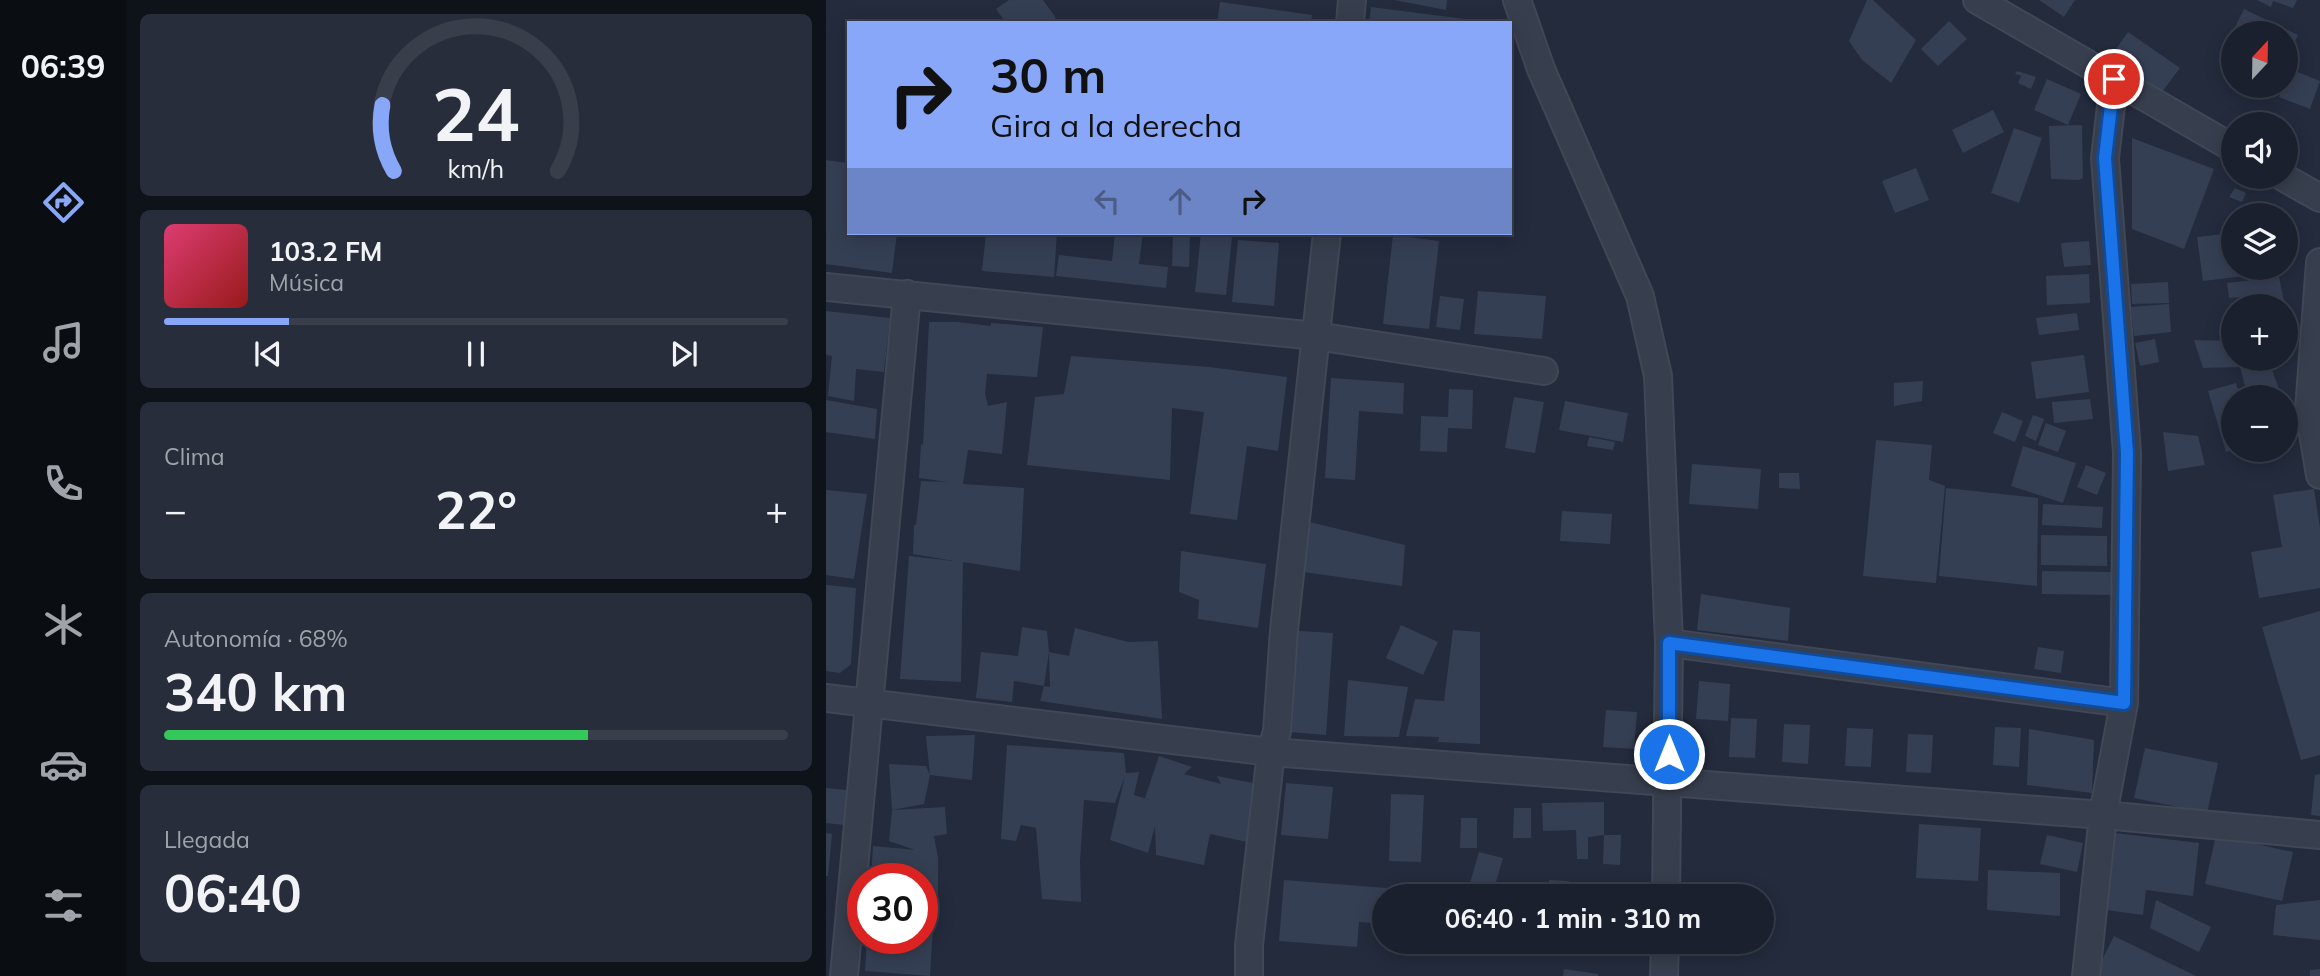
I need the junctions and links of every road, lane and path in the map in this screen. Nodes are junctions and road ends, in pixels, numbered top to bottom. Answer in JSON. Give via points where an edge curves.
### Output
{"nodes":[{"id":1,"x":1352,"y":0,"type":"edge"},
{"id":2,"x":1517,"y":0,"type":"edge"},
{"id":3,"x":1977,"y":0,"type":"edge"},
{"id":4,"x":1350,"y":21,"type":"edge"},
{"id":5,"x":2114,"y":79,"type":"junction"},
{"id":6,"x":2221,"y":141,"type":"edge"},
{"id":7,"x":2298,"y":186,"type":"edge"},
{"id":8,"x":2320,"y":198,"type":"edge"},
{"id":9,"x":1328,"y":235,"type":"edge"},
{"id":10,"x":2320,"y":262,"type":"edge"},
{"id":11,"x":826,"y":287,"type":"edge"},
{"id":12,"x":907,"y":294,"type":"junction"},
{"id":13,"x":1317,"y":337,"type":"junction"},
{"id":14,"x":1544,"y":371,"type":"dead end"},
{"id":15,"x":2320,"y":475,"type":"edge"},
{"id":16,"x":1669,"y":643,"type":"junction"},
{"id":17,"x":826,"y":698,"type":"edge"},
{"id":18,"x":870,"y":702,"type":"junction"},
{"id":19,"x":2124,"y":703,"type":"junction"},
{"id":20,"x":1271,"y":752,"type":"junction"},
{"id":21,"x":1669,"y":782,"type":"junction"},
{"id":22,"x":2103,"y":815,"type":"junction"},
{"id":23,"x":2320,"y":835,"type":"edge"},
{"id":24,"x":1666,"y":884,"type":"edge"},
{"id":25,"x":1665,"y":954,"type":"edge"},
{"id":26,"x":844,"y":976,"type":"edge"},
{"id":27,"x":1249,"y":976,"type":"edge"},
{"id":28,"x":1664,"y":976,"type":"edge"},
{"id":29,"x":2086,"y":976,"type":"edge"}],
"edges":[{"from":1,"to":4,"type":"street"},
{"from":2,"to":16,"type":"street","via":[[1541,69],[1640,296],[1658,376]]},
{"from":3,"to":5,"type":"street"},
{"from":5,"to":6,"type":"street"},
{"from":5,"to":19,"type":"street","via":[[2105,158],[2127,453]]},
{"from":7,"to":8,"type":"street"},
{"from":9,"to":13,"type":"street"},
{"from":10,"to":15,"type":"street","via":[[2309,410]]},
{"from":11,"to":12,"type":"street"},
{"from":12,"to":13,"type":"street"},
{"from":12,"to":18,"type":"street"},
{"from":13,"to":14,"type":"street"},
{"from":13,"to":20,"type":"street","via":[[1277,731]]},
{"from":16,"to":19,"type":"street"},
{"from":16,"to":21,"type":"street"},
{"from":17,"to":18,"type":"street"},
{"from":18,"to":20,"type":"street"},
{"from":18,"to":26,"type":"street"},
{"from":19,"to":22,"type":"street"},
{"from":20,"to":21,"type":"street"},
{"from":20,"to":27,"type":"street"},
{"from":21,"to":22,"type":"street"},
{"from":21,"to":24,"type":"street"},
{"from":22,"to":23,"type":"street"},
{"from":22,"to":29,"type":"street"},
{"from":25,"to":28,"type":"street"}]}
